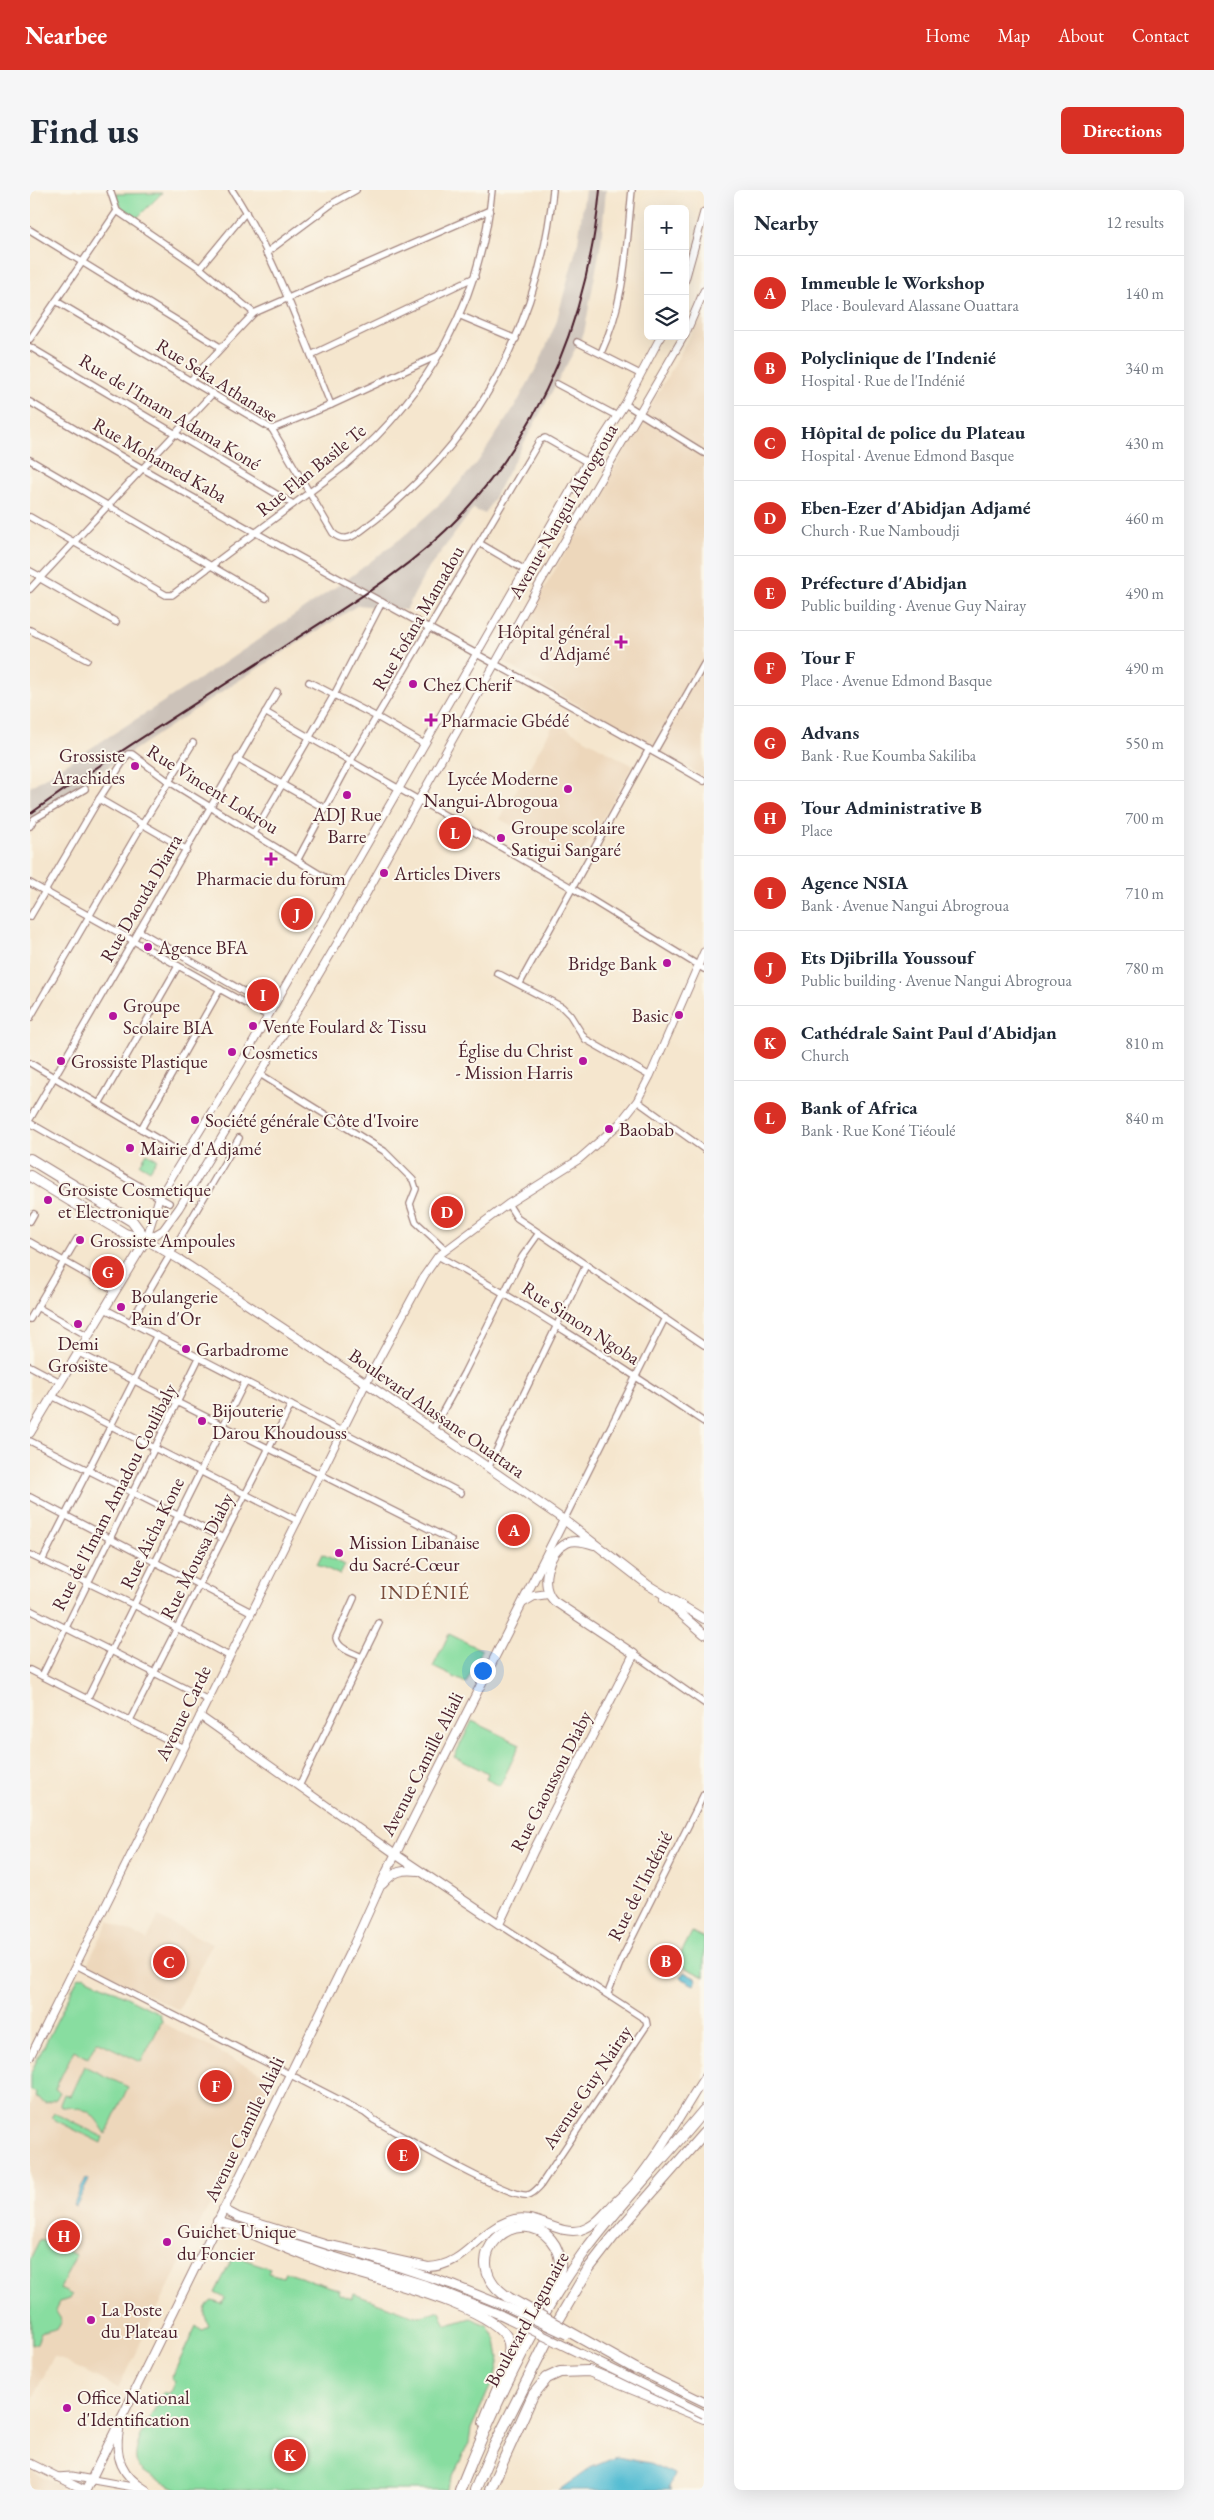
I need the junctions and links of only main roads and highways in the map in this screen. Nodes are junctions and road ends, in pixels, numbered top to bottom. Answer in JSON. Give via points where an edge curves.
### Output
{"nodes":[{"id":1,"x":30,"y":1159,"type":"edge"},
{"id":2,"x":30,"y":1176,"type":"edge"},
{"id":3,"x":146,"y":1240,"type":"junction"},
{"id":4,"x":30,"y":1433,"type":"edge"},
{"id":5,"x":564,"y":1520,"type":"junction"},
{"id":6,"x":599,"y":1546,"type":"junction"},
{"id":7,"x":648,"y":1585,"type":"junction"},
{"id":8,"x":548,"y":1594,"type":"junction"},
{"id":9,"x":522,"y":1603,"type":"junction"},
{"id":10,"x":704,"y":1620,"type":"edge"},
{"id":11,"x":704,"y":1634,"type":"edge"},
{"id":12,"x":395,"y":1854,"type":"junction"},
{"id":13,"x":421,"y":1871,"type":"junction"},
{"id":14,"x":378,"y":1890,"type":"junction"},
{"id":15,"x":499,"y":1924,"type":"joint"},
{"id":16,"x":704,"y":2078,"type":"edge"},
{"id":17,"x":704,"y":2110,"type":"edge"},
{"id":18,"x":704,"y":2133,"type":"edge"},
{"id":19,"x":636,"y":2182,"type":"junction"},
{"id":20,"x":223,"y":2209,"type":"junction"},
{"id":21,"x":618,"y":2210,"type":"junction"},
{"id":22,"x":217,"y":2220,"type":"junction"},
{"id":23,"x":241,"y":2228,"type":"junction"},
{"id":24,"x":330,"y":2246,"type":"junction"},
{"id":25,"x":507,"y":2302,"type":"junction"},
{"id":26,"x":534,"y":2333,"type":"junction"},
{"id":27,"x":636,"y":2368,"type":"joint"},
{"id":28,"x":704,"y":2402,"type":"edge"},
{"id":29,"x":704,"y":2414,"type":"edge"},
{"id":30,"x":121,"y":2416,"type":"junction"},
{"id":31,"x":704,"y":2418,"type":"edge"},
{"id":32,"x":474,"y":2457,"type":"junction"},
{"id":33,"x":85,"y":2490,"type":"edge"},
{"id":34,"x":145,"y":2490,"type":"edge"},
{"id":35,"x":460,"y":2490,"type":"edge"},
{"id":36,"x":475,"y":2490,"type":"edge"},
{"id":37,"x":490,"y":2490,"type":"edge"}],
"edges":[{"from":1,"to":3,"type":"highway","via":[[132,1222]]},
{"from":2,"to":3,"type":"highway","via":[[125,1234]]},
{"from":3,"to":4,"type":"main road","name":"Avenue Nangui Abrogroua"},
{"from":3,"to":5,"type":"main road","name":"Boulevard Alassane Ouattara","via":[[366,1383]]},
{"from":5,"to":6,"type":"main road","name":"Boulevard Alassane Ouattara"},
{"from":5,"to":9,"type":"main road","name":"Avenue Camille Aliali"},
{"from":6,"to":7,"type":"main road","name":"Boulevard Alassane Ouattara"},
{"from":6,"to":8,"type":"main road","via":[[570,1542],[556,1554],[545,1583]]},
{"from":7,"to":10,"type":"main road","name":"Boulevard Alassane Ouattara"},
{"from":7,"to":11,"type":"main road"},
{"from":8,"to":9,"type":"main road","via":[[534,1596]]},
{"from":8,"to":15,"type":"main road","name":"Rue Gaoussou Diaby","via":[[634,1654]]},
{"from":9,"to":12,"type":"main road","name":"Avenue Camille Aliali"},
{"from":12,"to":13,"type":"main road","name":"Avenue Guy Nairay"},
{"from":12,"to":14,"type":"main road","name":"Avenue Camille Aliali"},
{"from":13,"to":14,"type":"main road","name":"Avenue Camille Aliali","via":[[404,1869],[396,1872]]},
{"from":13,"to":15,"type":"main road","name":"Avenue Guy Nairay"},
{"from":14,"to":20,"type":"main road","name":"Avenue Camille Aliali"},
{"from":16,"to":19,"type":"main road"},
{"from":17,"to":21,"type":"highway","name":"Boulevard Lagunaire"},
{"from":18,"to":36,"type":"highway","name":"Boulevard Lagunaire","via":[[589,2268],[552,2331]]},
{"from":19,"to":21,"type":"highway"},
{"from":19,"to":24,"type":"main road","via":[[600,2220],[582,2230],[561,2230],[538,2220],[514,2218],[492,2229],[458,2258],[439,2266],[422,2266]]},
{"from":20,"to":22,"type":"main road","name":"Avenue Camille Aliali"},
{"from":20,"to":24,"type":"main road","via":[[238,2217]]},
{"from":21,"to":26,"type":"highway","name":"Boulevard Lagunaire","via":[[566,2278]]},
{"from":22,"to":23,"type":"main road"},
{"from":22,"to":30,"type":"main road","name":"Avenue Camille Aliali"},
{"from":23,"to":29,"type":"main road","bridge":true,"via":[[432,2287],[501,2315]]},
{"from":23,"to":32,"type":"highway","via":[[326,2263],[440,2298],[500,2327],[509,2343],[508,2359]]},
{"from":24,"to":25,"type":"main road"},
{"from":25,"to":26,"type":"highway","via":[[486,2275],[485,2261],[491,2244],[509,2230],[521,2227],[542,2232],[555,2245],[560,2263]]},
{"from":25,"to":27,"type":"highway","bridge":true},
{"from":26,"to":32,"type":"highway","name":"Boulevard Lagunaire"},
{"from":27,"to":28,"type":"main road"},
{"from":30,"to":33,"type":"main road","name":"Avenue Camille Aliali"},
{"from":30,"to":34,"type":"main road","via":[[116,2442],[119,2461],[128,2477]]},
{"from":31,"to":37,"type":"highway","via":[[590,2371],[572,2370],[554,2375],[539,2387],[528,2406]]},
{"from":32,"to":35,"type":"highway","name":"Boulevard Lagunaire"}]}
